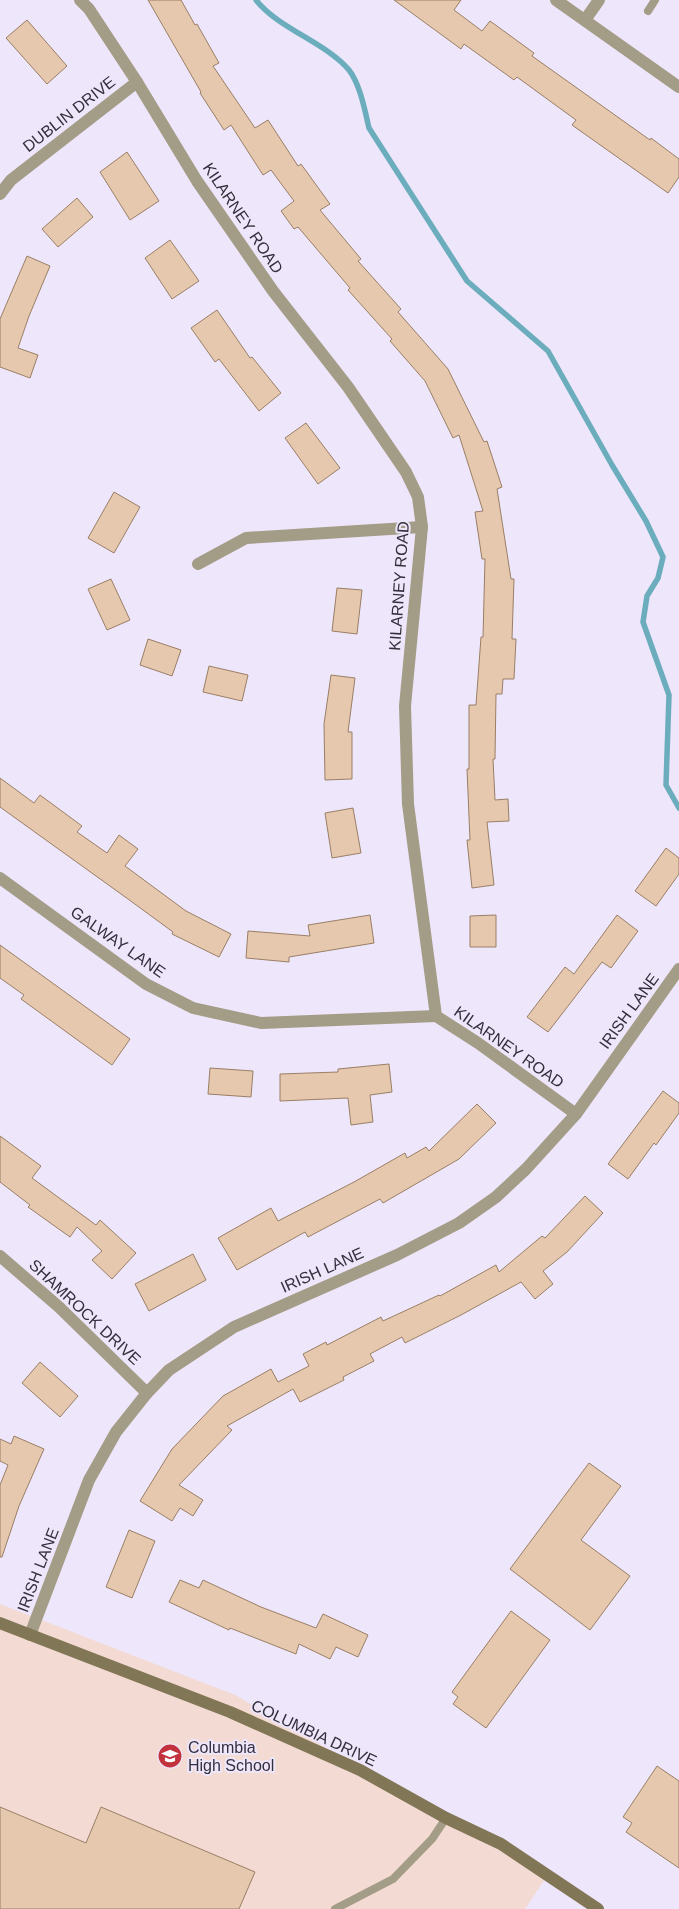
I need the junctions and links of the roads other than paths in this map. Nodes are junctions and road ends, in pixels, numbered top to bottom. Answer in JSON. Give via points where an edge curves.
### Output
{"nodes":[{"id":1,"x":80,"y":0,"type":"edge"},
{"id":2,"x":556,"y":0,"type":"edge"},
{"id":3,"x":599,"y":0,"type":"edge"},
{"id":4,"x":655,"y":0,"type":"edge"},
{"id":5,"x":648,"y":11,"type":"dead end"},
{"id":6,"x":584,"y":20,"type":"junction"},
{"id":7,"x":137,"y":82,"type":"junction"},
{"id":8,"x":679,"y":87,"type":"edge"},
{"id":9,"x":0,"y":194,"type":"edge"},
{"id":10,"x":422,"y":528,"type":"junction"},
{"id":11,"x":198,"y":564,"type":"dead end"},
{"id":12,"x":0,"y":878,"type":"edge"},
{"id":13,"x":679,"y":969,"type":"edge"},
{"id":14,"x":436,"y":1016,"type":"junction"},
{"id":15,"x":576,"y":1114,"type":"junction"},
{"id":16,"x":0,"y":1256,"type":"edge"},
{"id":17,"x":147,"y":1393,"type":"junction"},
{"id":18,"x":0,"y":1623,"type":"edge"},
{"id":19,"x":30,"y":1634,"type":"junction"},
{"id":20,"x":446,"y":1818,"type":"junction"},
{"id":21,"x":335,"y":1909,"type":"edge"},
{"id":22,"x":598,"y":1909,"type":"edge"}],
"edges":[{"from":1,"to":7,"type":"street","name":"KILARNEY ROAD"},
{"from":2,"to":6,"type":"street"},
{"from":3,"to":6,"type":"street"},
{"from":4,"to":5,"type":"lane"},
{"from":6,"to":8,"type":"street"},
{"from":7,"to":9,"type":"street","name":"DUBLIN DRIVE","via":[[11,180]]},
{"from":7,"to":10,"type":"street","name":"KILARNEY ROAD","via":[[202,188],[273,291],[348,387],[406,472],[418,497]]},
{"from":10,"to":11,"type":"street","via":[[246,538]]},
{"from":10,"to":14,"type":"street","name":"KILARNEY ROAD","via":[[405,706],[408,804]]},
{"from":12,"to":14,"type":"street","name":"GALWAY LANE","via":[[146,984],[193,1008],[260,1023]]},
{"from":13,"to":15,"type":"street","name":"IRISH LANE"},
{"from":14,"to":15,"type":"street","name":"KILARNEY ROAD"},
{"from":15,"to":17,"type":"street","name":"IRISH LANE","via":[[502,1191],[459,1223],[397,1255],[234,1327],[169,1370]]},
{"from":16,"to":17,"type":"street","name":"SHAMROCK DRIVE","via":[[59,1307]]},
{"from":17,"to":19,"type":"street","name":"IRISH LANE","via":[[116,1432],[89,1480]]},
{"from":18,"to":19,"type":"main road","name":"COLUMBIA DRIVE"},
{"from":19,"to":20,"type":"main road","name":"COLUMBIA DRIVE","via":[[239,1716],[360,1770]]},
{"from":20,"to":21,"type":"lane","via":[[432,1839],[393,1879]]},
{"from":20,"to":22,"type":"main road","name":"COLUMBIA DRIVE","via":[[501,1844]]}]}
